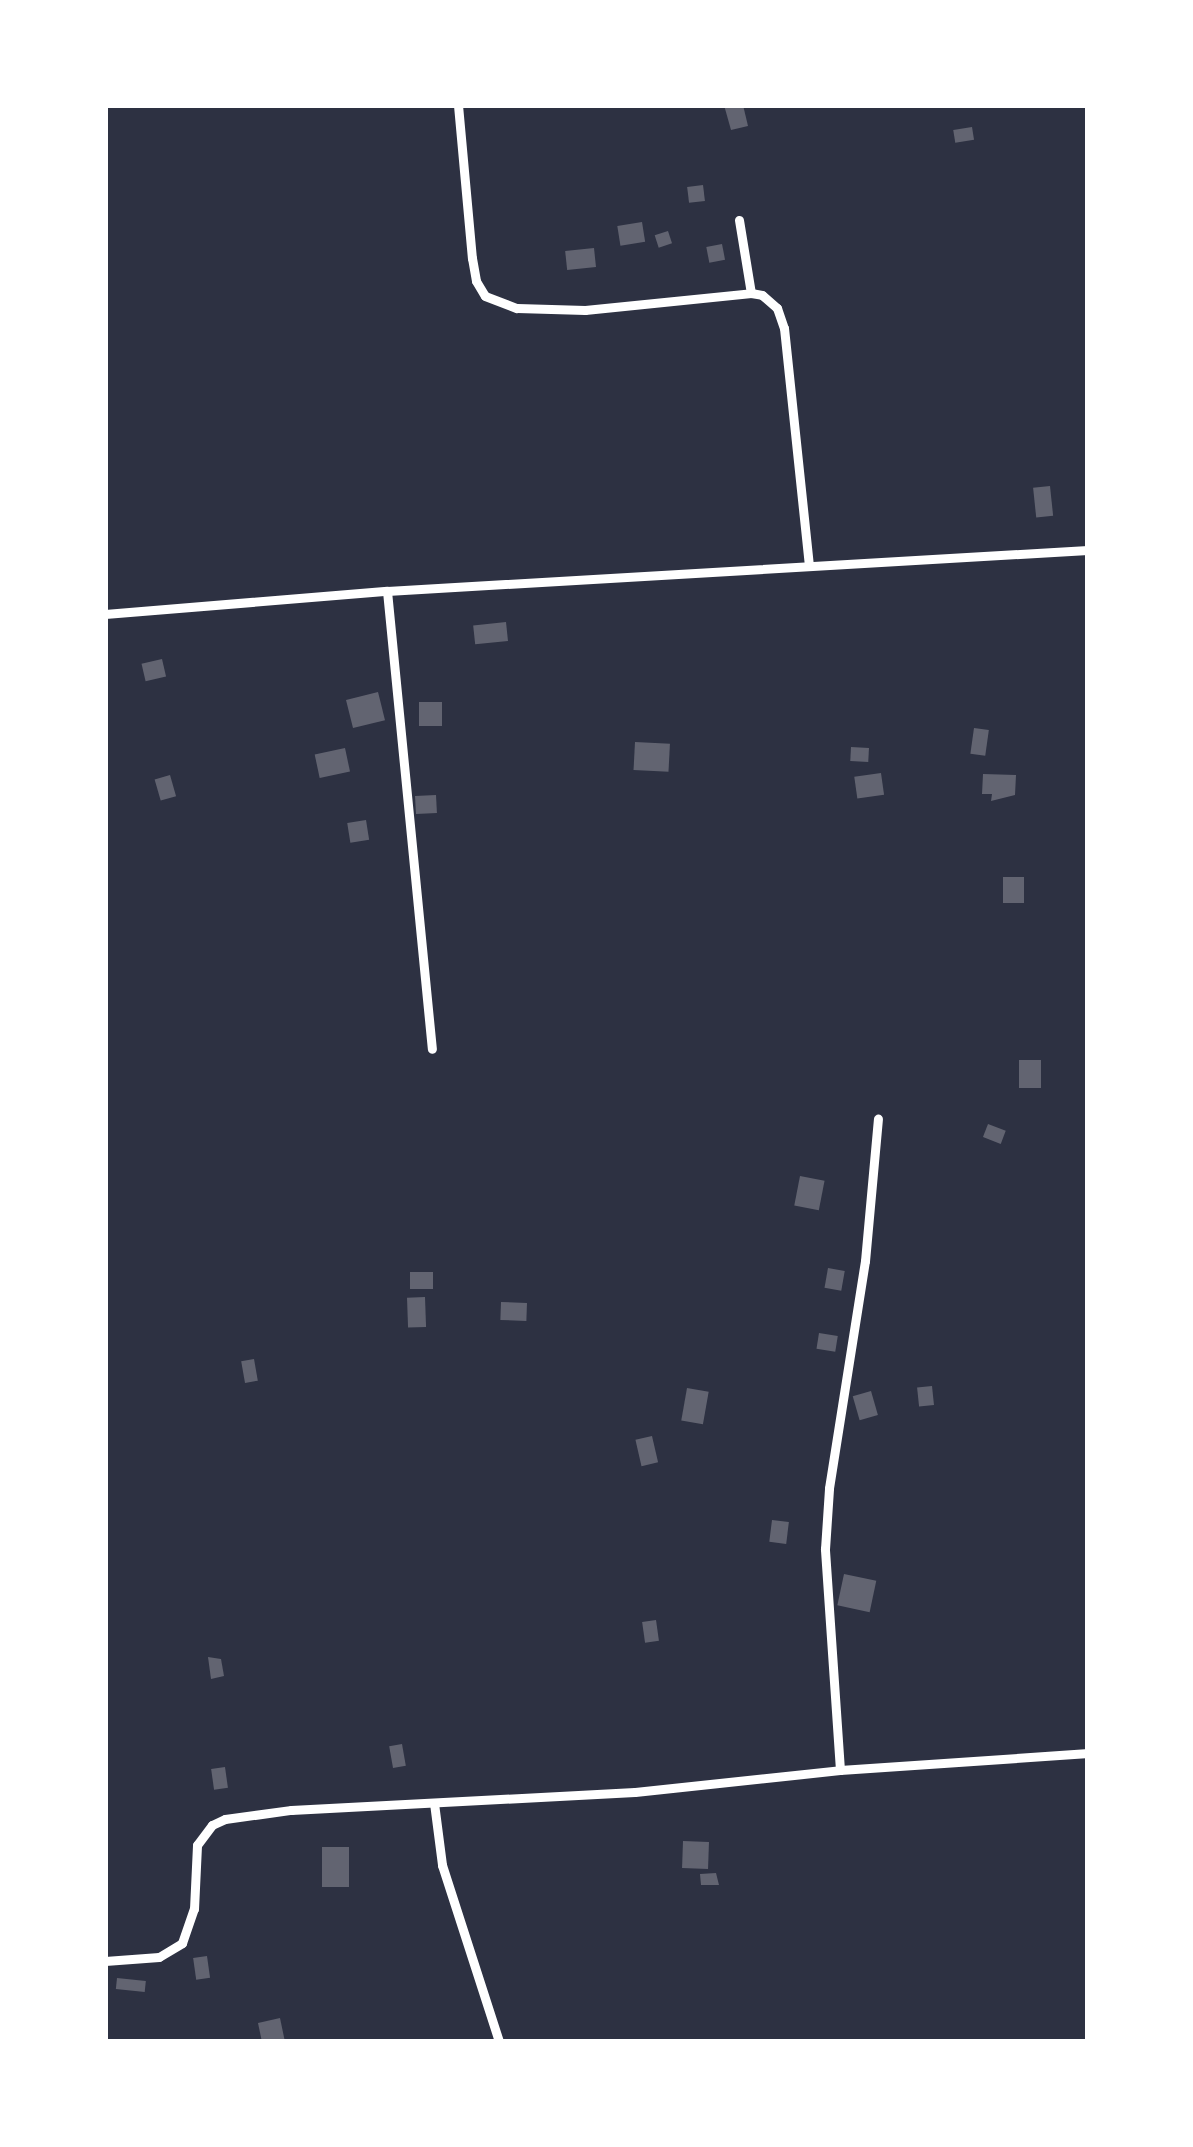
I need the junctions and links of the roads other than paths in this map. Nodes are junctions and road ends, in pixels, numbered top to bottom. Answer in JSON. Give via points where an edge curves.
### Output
{"nodes":[{"id":1,"x":458,"y":105,"type":"edge"},
{"id":2,"x":739,"y":220,"type":"dead end"},
{"id":3,"x":751,"y":294,"type":"junction"},
{"id":4,"x":1088,"y":550,"type":"edge"},
{"id":5,"x":809,"y":564,"type":"junction"},
{"id":6,"x":387,"y":591,"type":"junction"},
{"id":7,"x":105,"y":614,"type":"edge"},
{"id":8,"x":432,"y":1049,"type":"dead end"},
{"id":9,"x":878,"y":1119,"type":"dead end"},
{"id":10,"x":1088,"y":1753,"type":"edge"},
{"id":11,"x":840,"y":1770,"type":"junction"},
{"id":12,"x":434,"y":1803,"type":"junction"},
{"id":13,"x":105,"y":1961,"type":"edge"},
{"id":14,"x":499,"y":2042,"type":"edge"}],
"edges":[{"from":1,"to":3,"type":"street","via":[[472,258],[485,296],[517,308],[585,310]]},
{"from":2,"to":3,"type":"street"},
{"from":3,"to":5,"type":"street","via":[[770,301],[784,328]]},
{"from":4,"to":5,"type":"street"},
{"from":5,"to":6,"type":"street"},
{"from":6,"to":7,"type":"street"},
{"from":6,"to":8,"type":"street"},
{"from":9,"to":11,"type":"street","via":[[825,1549]]},
{"from":10,"to":11,"type":"street"},
{"from":11,"to":12,"type":"street","via":[[635,1792]]},
{"from":12,"to":13,"type":"street","via":[[212,1825],[198,1845],[194,1909],[182,1943],[159,1957]]},
{"from":12,"to":14,"type":"street","via":[[442,1865]]}]}
